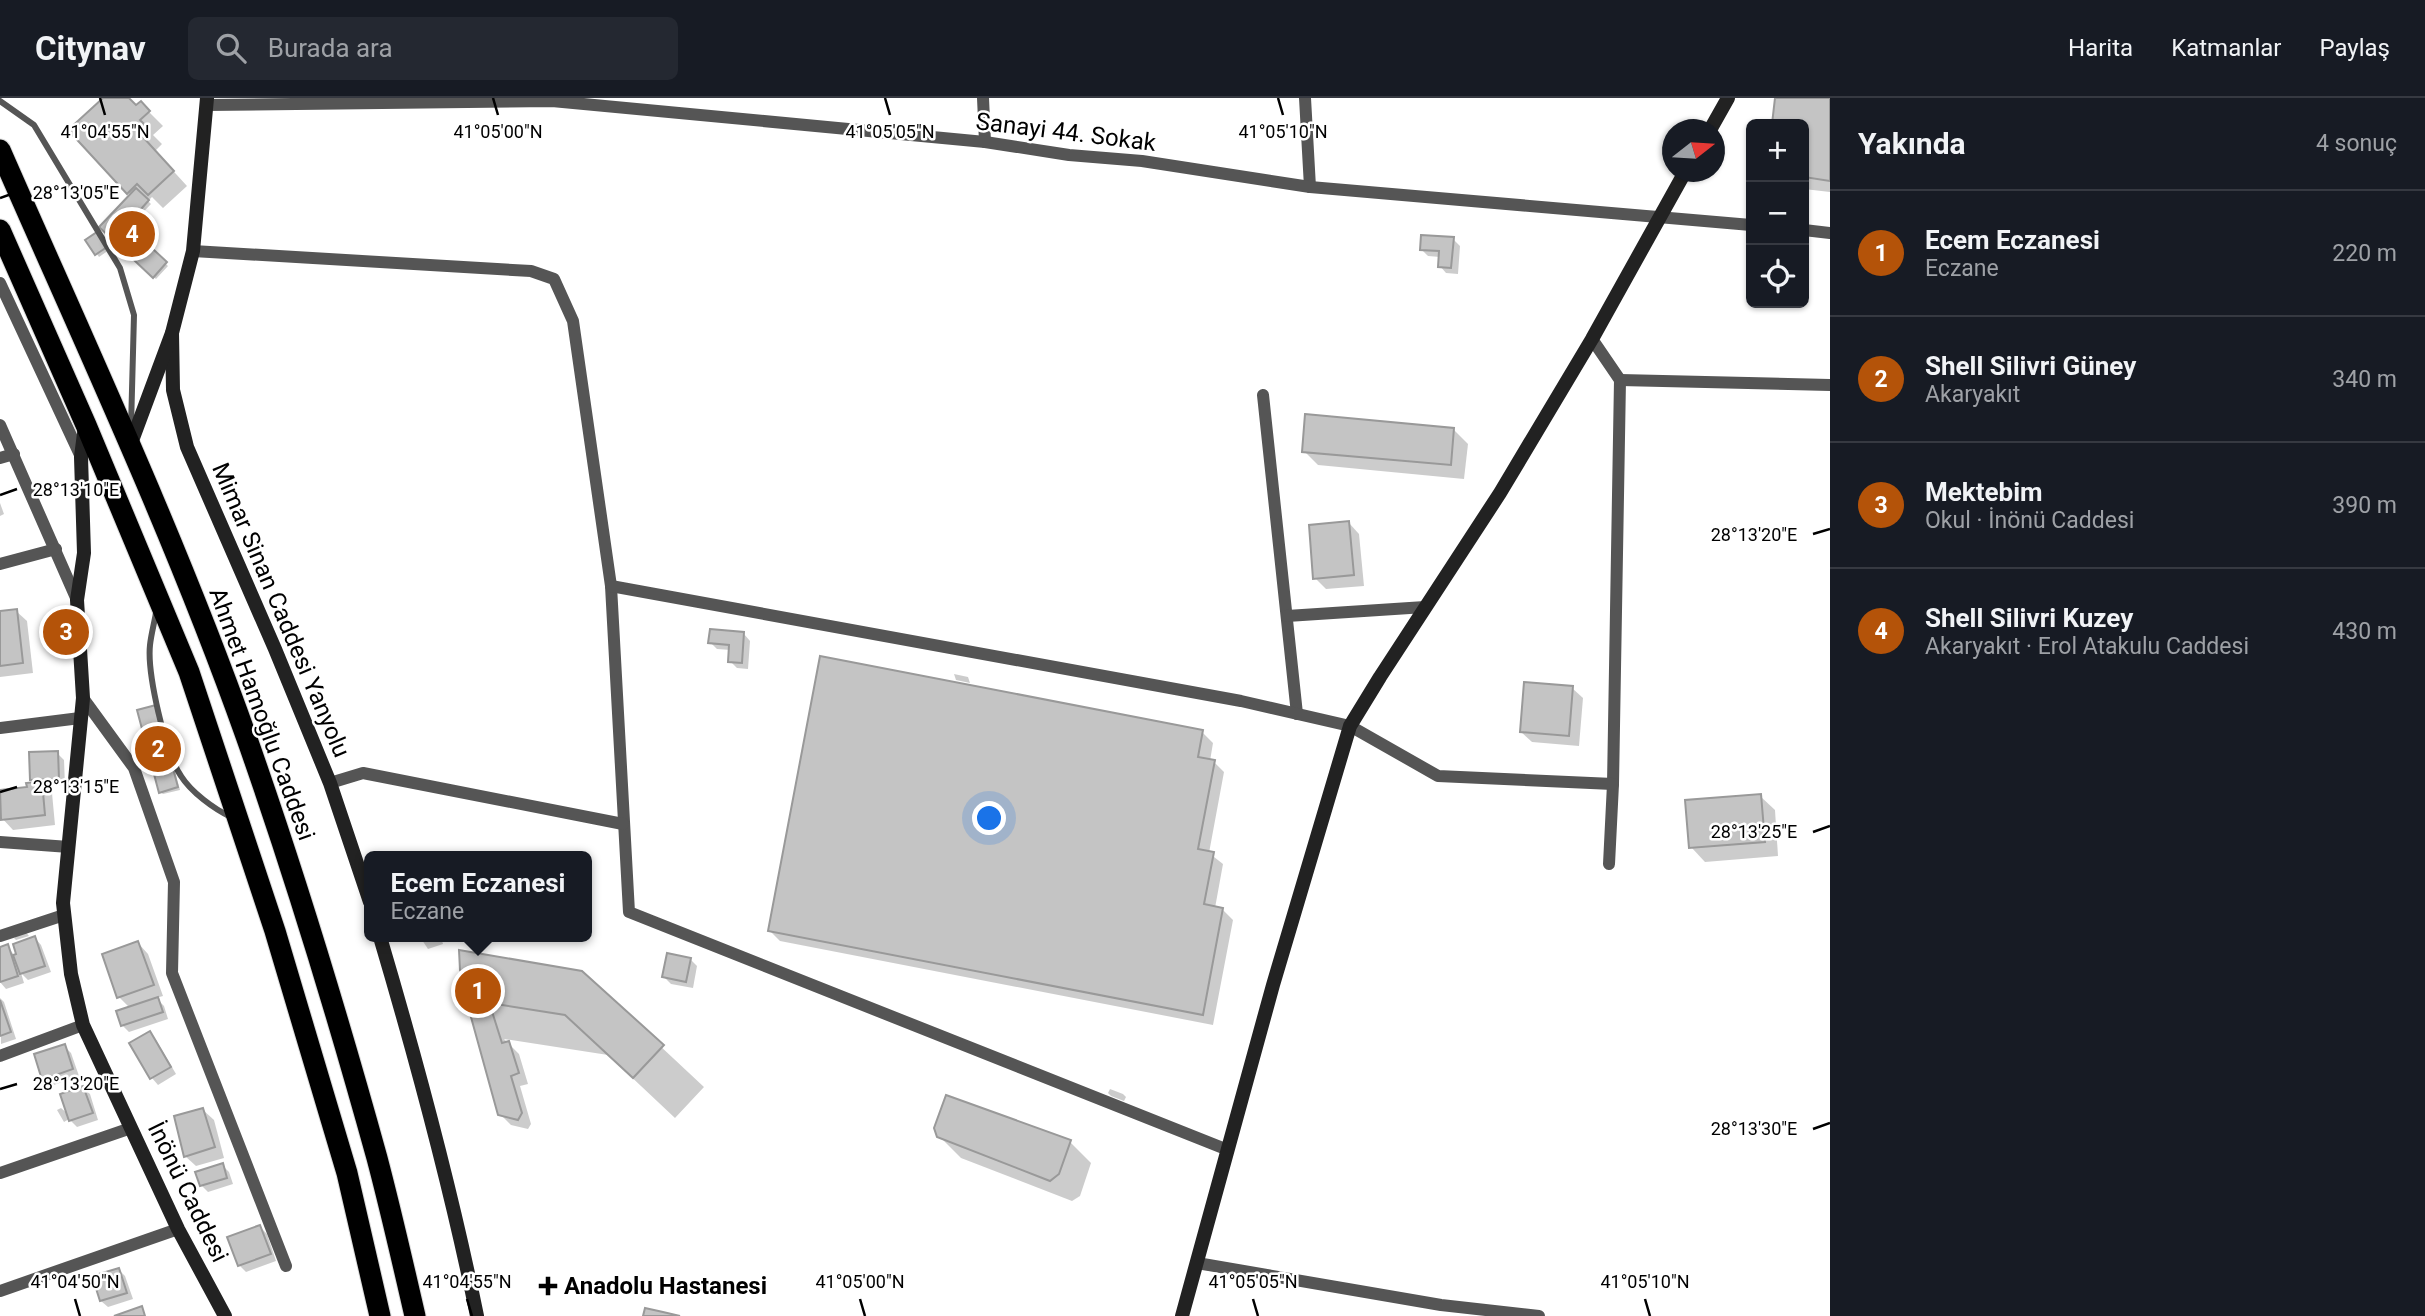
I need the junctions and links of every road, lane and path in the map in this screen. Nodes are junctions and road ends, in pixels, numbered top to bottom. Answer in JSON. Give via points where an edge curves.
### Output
{"nodes":[{"id":1,"x":983,"y":98,"type":"edge"},
{"id":2,"x":1305,"y":98,"type":"edge"},
{"id":3,"x":1728,"y":98,"type":"edge"},
{"id":4,"x":0,"y":101,"type":"edge"},
{"id":5,"x":207,"y":102,"type":"edge"},
{"id":6,"x":1716,"y":119,"type":"edge"},
{"id":7,"x":985,"y":142,"type":"junction"},
{"id":8,"x":0,"y":150,"type":"edge"},
{"id":9,"x":1679,"y":182,"type":"edge"},
{"id":10,"x":1310,"y":187,"type":"junction"},
{"id":11,"x":1660,"y":215,"type":"junction"},
{"id":12,"x":1746,"y":224,"type":"edge"},
{"id":13,"x":0,"y":230,"type":"edge"},
{"id":14,"x":1809,"y":231,"type":"edge"},
{"id":15,"x":1830,"y":233,"type":"edge"},
{"id":16,"x":193,"y":251,"type":"junction"},
{"id":17,"x":0,"y":283,"type":"edge"},
{"id":18,"x":172,"y":332,"type":"junction"},
{"id":19,"x":1592,"y":339,"type":"junction"},
{"id":20,"x":1620,"y":380,"type":"junction"},
{"id":21,"x":1830,"y":386,"type":"edge"},
{"id":22,"x":1263,"y":394,"type":"dead end"},
{"id":23,"x":0,"y":425,"type":"edge"},
{"id":24,"x":86,"y":425,"type":"junction"},
{"id":25,"x":130,"y":446,"type":"junction"},
{"id":26,"x":14,"y":454,"type":"junction"},
{"id":27,"x":81,"y":457,"type":"junction"},
{"id":28,"x":0,"y":458,"type":"edge"},
{"id":29,"x":56,"y":548,"type":"junction"},
{"id":30,"x":0,"y":564,"type":"edge"},
{"id":31,"x":611,"y":586,"type":"junction"},
{"id":32,"x":160,"y":598,"type":"junction"},
{"id":33,"x":77,"y":600,"type":"junction"},
{"id":34,"x":1425,"y":607,"type":"junction"},
{"id":35,"x":1287,"y":616,"type":"junction"},
{"id":36,"x":83,"y":698,"type":"junction"},
{"id":37,"x":1297,"y":714,"type":"junction"},
{"id":38,"x":80,"y":718,"type":"junction"},
{"id":39,"x":1350,"y":726,"type":"junction"},
{"id":40,"x":0,"y":728,"type":"edge"},
{"id":41,"x":330,"y":783,"type":"junction"},
{"id":42,"x":1614,"y":784,"type":"junction"},
{"id":43,"x":238,"y":820,"type":"junction"},
{"id":44,"x":623,"y":824,"type":"junction"},
{"id":45,"x":0,"y":842,"type":"edge"},
{"id":46,"x":69,"y":847,"type":"junction"},
{"id":47,"x":1609,"y":864,"type":"dead end"},
{"id":48,"x":364,"y":887,"type":"edge"},
{"id":49,"x":64,"y":915,"type":"junction"},
{"id":50,"x":0,"y":936,"type":"edge"},
{"id":51,"x":381,"y":942,"type":"edge"},
{"id":52,"x":83,"y":1025,"type":"junction"},
{"id":53,"x":0,"y":1056,"type":"edge"},
{"id":54,"x":131,"y":1128,"type":"junction"},
{"id":55,"x":1228,"y":1150,"type":"junction"},
{"id":56,"x":0,"y":1173,"type":"edge"},
{"id":57,"x":178,"y":1228,"type":"junction"},
{"id":58,"x":1197,"y":1263,"type":"junction"},
{"id":59,"x":286,"y":1266,"type":"dead end"},
{"id":60,"x":0,"y":1291,"type":"edge"},
{"id":61,"x":225,"y":1316,"type":"edge"},
{"id":62,"x":380,"y":1316,"type":"edge"},
{"id":63,"x":415,"y":1316,"type":"edge"},
{"id":64,"x":477,"y":1316,"type":"edge"},
{"id":65,"x":1182,"y":1316,"type":"edge"},
{"id":66,"x":1539,"y":1316,"type":"edge"}],
"edges":[{"from":1,"to":7,"type":"street"},
{"from":2,"to":10,"type":"street"},
{"from":3,"to":6,"type":"main road"},
{"from":4,"to":25,"type":"lane","via":[[34,125],[120,268],[134,315]]},
{"from":5,"to":7,"type":"street","name":"Sanayi 44. Sokak","via":[[552,101]]},
{"from":5,"to":16,"type":"main road"},
{"from":7,"to":10,"type":"street","name":"Sanayi 44. Sokak"},
{"from":8,"to":25,"type":"highway","name":"Ahmet Hamoğlu Caddesi"},
{"from":9,"to":11,"type":"main road"},
{"from":10,"to":11,"type":"street","name":"Sanayi 44. Sokak"},
{"from":11,"to":12,"type":"street","name":"Sanayi 44. Sokak"},
{"from":11,"to":19,"type":"main road"},
{"from":13,"to":24,"type":"highway"},
{"from":14,"to":15,"type":"street"},
{"from":16,"to":18,"type":"main road"},
{"from":16,"to":31,"type":"street","via":[[531,271],[554,279],[573,321]]},
{"from":17,"to":27,"type":"street"},
{"from":18,"to":25,"type":"main road"},
{"from":18,"to":41,"type":"main road","name":"Mimar Sinan Caddesi Yanyolu","via":[[173,390],[187,447]]},
{"from":19,"to":20,"type":"street"},
{"from":19,"to":34,"type":"main road"},
{"from":20,"to":21,"type":"street"},
{"from":20,"to":42,"type":"street"},
{"from":22,"to":35,"type":"street"},
{"from":23,"to":26,"type":"street"},
{"from":24,"to":27,"type":"main road","name":"İnönü Caddesi"},
{"from":24,"to":32,"type":"highway"},
{"from":25,"to":63,"type":"highway","name":"Ahmet Hamoğlu Caddesi","via":[[245,735],[300,899],[378,1160]]},
{"from":26,"to":28,"type":"street"},
{"from":26,"to":29,"type":"street"},
{"from":27,"to":33,"type":"main road","name":"İnönü Caddesi","via":[[84,553]]},
{"from":29,"to":30,"type":"street"},
{"from":29,"to":33,"type":"street"},
{"from":31,"to":37,"type":"street"},
{"from":31,"to":44,"type":"street"},
{"from":32,"to":43,"type":"highway"},
{"from":32,"to":43,"type":"lane","via":[[149,646],[152,680],[174,763],[182,779],[203,798]]},
{"from":33,"to":36,"type":"main road","name":"İnönü Caddesi"},
{"from":34,"to":35,"type":"street"},
{"from":34,"to":39,"type":"main road"},
{"from":35,"to":37,"type":"street"},
{"from":36,"to":38,"type":"main road","name":"İnönü Caddesi"},
{"from":36,"to":59,"type":"street","via":[[134,768],[174,883],[172,972]]},
{"from":37,"to":39,"type":"street"},
{"from":38,"to":40,"type":"street"},
{"from":38,"to":46,"type":"main road","name":"İnönü Caddesi"},
{"from":39,"to":42,"type":"street","via":[[1438,776]]},
{"from":39,"to":55,"type":"main road"},
{"from":41,"to":44,"type":"street","via":[[363,773]]},
{"from":41,"to":48,"type":"main road","name":"Mimar Sinan Caddesi Yanyolu"},
{"from":42,"to":47,"type":"street"},
{"from":43,"to":62,"type":"highway","via":[[347,1173]]},
{"from":44,"to":55,"type":"street","via":[[629,912]]},
{"from":45,"to":46,"type":"street"},
{"from":46,"to":49,"type":"main road","name":"İnönü Caddesi"},
{"from":49,"to":50,"type":"street"},
{"from":49,"to":52,"type":"main road","name":"İnönü Caddesi"},
{"from":51,"to":64,"type":"main road","via":[[464,1249]]},
{"from":52,"to":53,"type":"street"},
{"from":52,"to":54,"type":"main road","name":"İnönü Caddesi"},
{"from":54,"to":56,"type":"street"},
{"from":54,"to":57,"type":"main road","name":"İnönü Caddesi"},
{"from":55,"to":58,"type":"main road"},
{"from":57,"to":60,"type":"street"},
{"from":57,"to":61,"type":"main road","name":"İnönü Caddesi"},
{"from":58,"to":65,"type":"main road"},
{"from":58,"to":66,"type":"street","via":[[1441,1305]]}]}
